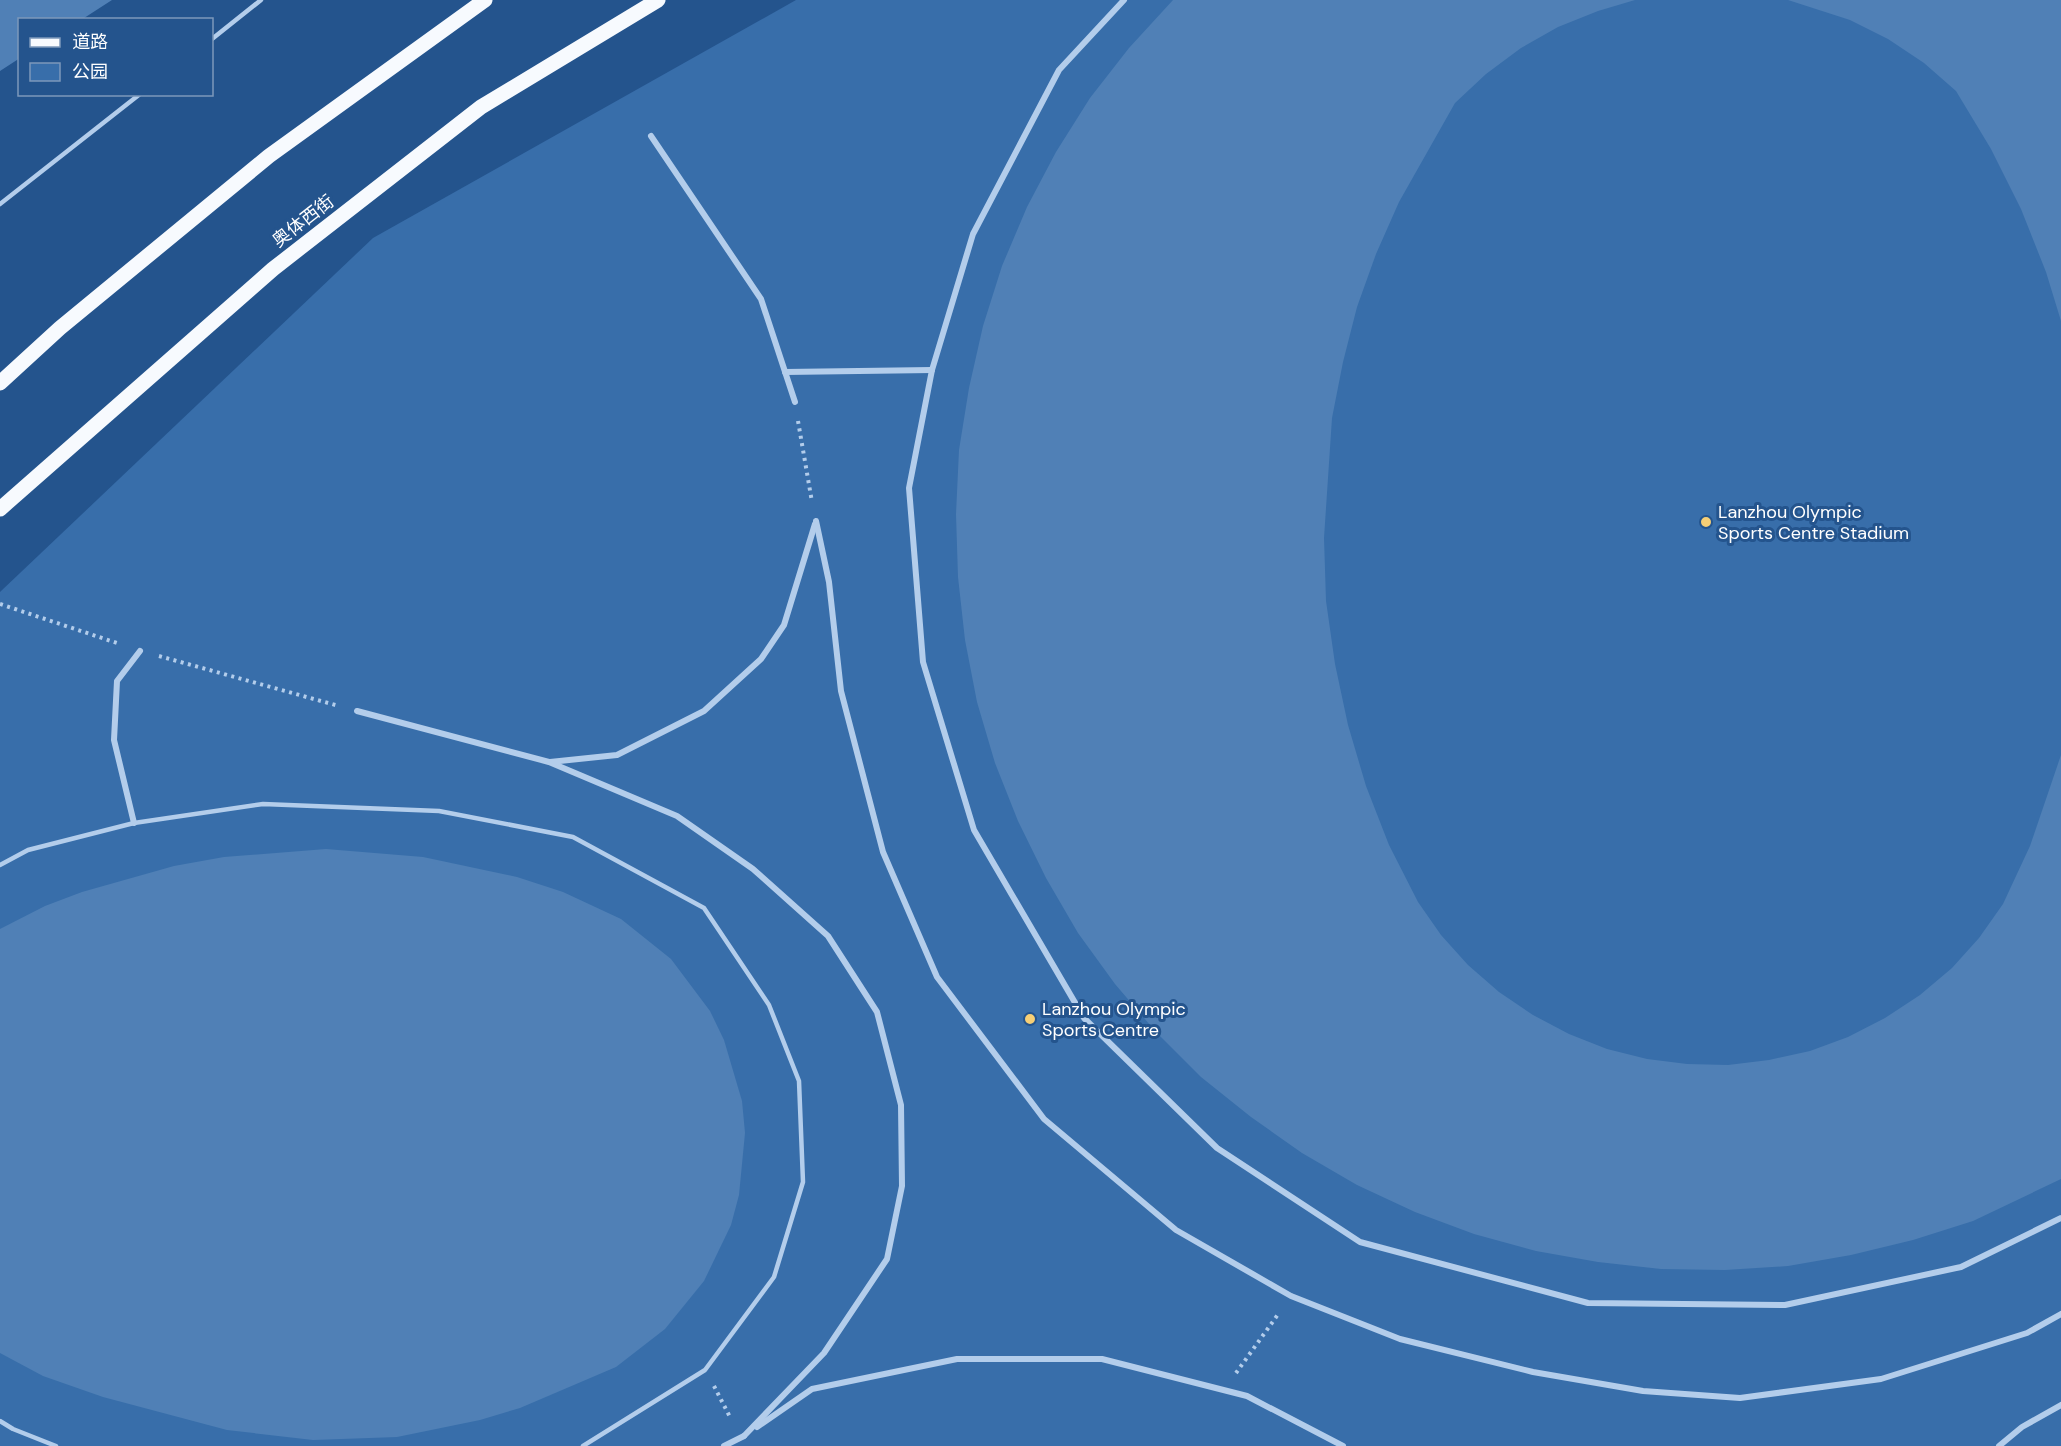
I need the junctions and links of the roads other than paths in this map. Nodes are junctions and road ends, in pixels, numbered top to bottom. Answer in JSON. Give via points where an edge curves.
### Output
{"nodes":[{"id":1,"x":261,"y":0,"type":"edge"},
{"id":2,"x":485,"y":0,"type":"edge"},
{"id":3,"x":658,"y":0,"type":"edge"},
{"id":4,"x":1124,"y":0,"type":"edge"},
{"id":5,"x":213,"y":38,"type":"edge"},
{"id":6,"x":137,"y":96,"type":"edge"},
{"id":7,"x":651,"y":136,"type":"dead end"},
{"id":8,"x":0,"y":204,"type":"edge"},
{"id":9,"x":932,"y":370,"type":"junction"},
{"id":10,"x":785,"y":372,"type":"junction"},
{"id":11,"x":0,"y":383,"type":"edge"},
{"id":12,"x":795,"y":402,"type":"road end"},
{"id":13,"x":0,"y":509,"type":"edge"},
{"id":14,"x":140,"y":651,"type":"road end"},
{"id":15,"x":357,"y":711,"type":"road end"},
{"id":16,"x":549,"y":762,"type":"junction"},
{"id":17,"x":134,"y":823,"type":"junction"},
{"id":18,"x":0,"y":866,"type":"edge"},
{"id":19,"x":2061,"y":1218,"type":"edge"},
{"id":20,"x":2061,"y":1314,"type":"edge"},
{"id":21,"x":2061,"y":1405,"type":"edge"},
{"id":22,"x":0,"y":1421,"type":"edge"},
{"id":23,"x":744,"y":1436,"type":"junction"},
{"id":24,"x":56,"y":1446,"type":"edge"},
{"id":25,"x":583,"y":1446,"type":"edge"},
{"id":26,"x":724,"y":1446,"type":"edge"},
{"id":27,"x":734,"y":1446,"type":"edge"},
{"id":28,"x":1343,"y":1446,"type":"edge"},
{"id":29,"x":1999,"y":1446,"type":"edge"}],
"edges":[{"from":1,"to":5,"type":"lane"},
{"from":2,"to":11,"type":"main road","via":[[269,156],[60,328]]},
{"from":3,"to":13,"type":"main road","name":"奥体西街","via":[[481,106],[273,269]]},
{"from":4,"to":9,"type":"street","via":[[1059,70],[973,234]]},
{"from":6,"to":8,"type":"lane"},
{"from":7,"to":10,"type":"street","via":[[761,299]]},
{"from":9,"to":10,"type":"street"},
{"from":9,"to":19,"type":"street","via":[[909,488],[923,662],[974,830],[1084,1018],[1217,1148],[1360,1242],[1588,1303],[1785,1305],[1961,1267]]},
{"from":10,"to":12,"type":"street"},
{"from":14,"to":17,"type":"street","via":[[117,681],[114,740]]},
{"from":15,"to":16,"type":"street"},
{"from":16,"to":20,"type":"street","via":[[617,755],[704,711],[761,659],[784,625],[816,521],[829,582],[840,692],[883,852],[937,977],[1044,1119],[1176,1230],[1291,1296],[1400,1339],[1533,1372],[1643,1391],[1740,1398],[1881,1379],[2026,1333]]},
{"from":16,"to":23,"type":"street","via":[[677,816],[753,869],[828,936],[877,1012],[901,1105],[902,1186],[887,1259],[824,1353]]},
{"from":17,"to":18,"type":"lane","via":[[28,850]]},
{"from":17,"to":25,"type":"lane","via":[[262,804],[439,811],[573,837],[704,908],[769,1005],[799,1081],[803,1182],[774,1277],[705,1370]]},
{"from":21,"to":29,"type":"street"},
{"from":22,"to":24,"type":"lane"},
{"from":23,"to":26,"type":"street","bridge":true},
{"from":23,"to":27,"type":"street","bridge":true},
{"from":23,"to":28,"type":"street","via":[[812,1389],[957,1359],[1102,1359],[1247,1396]]}]}
